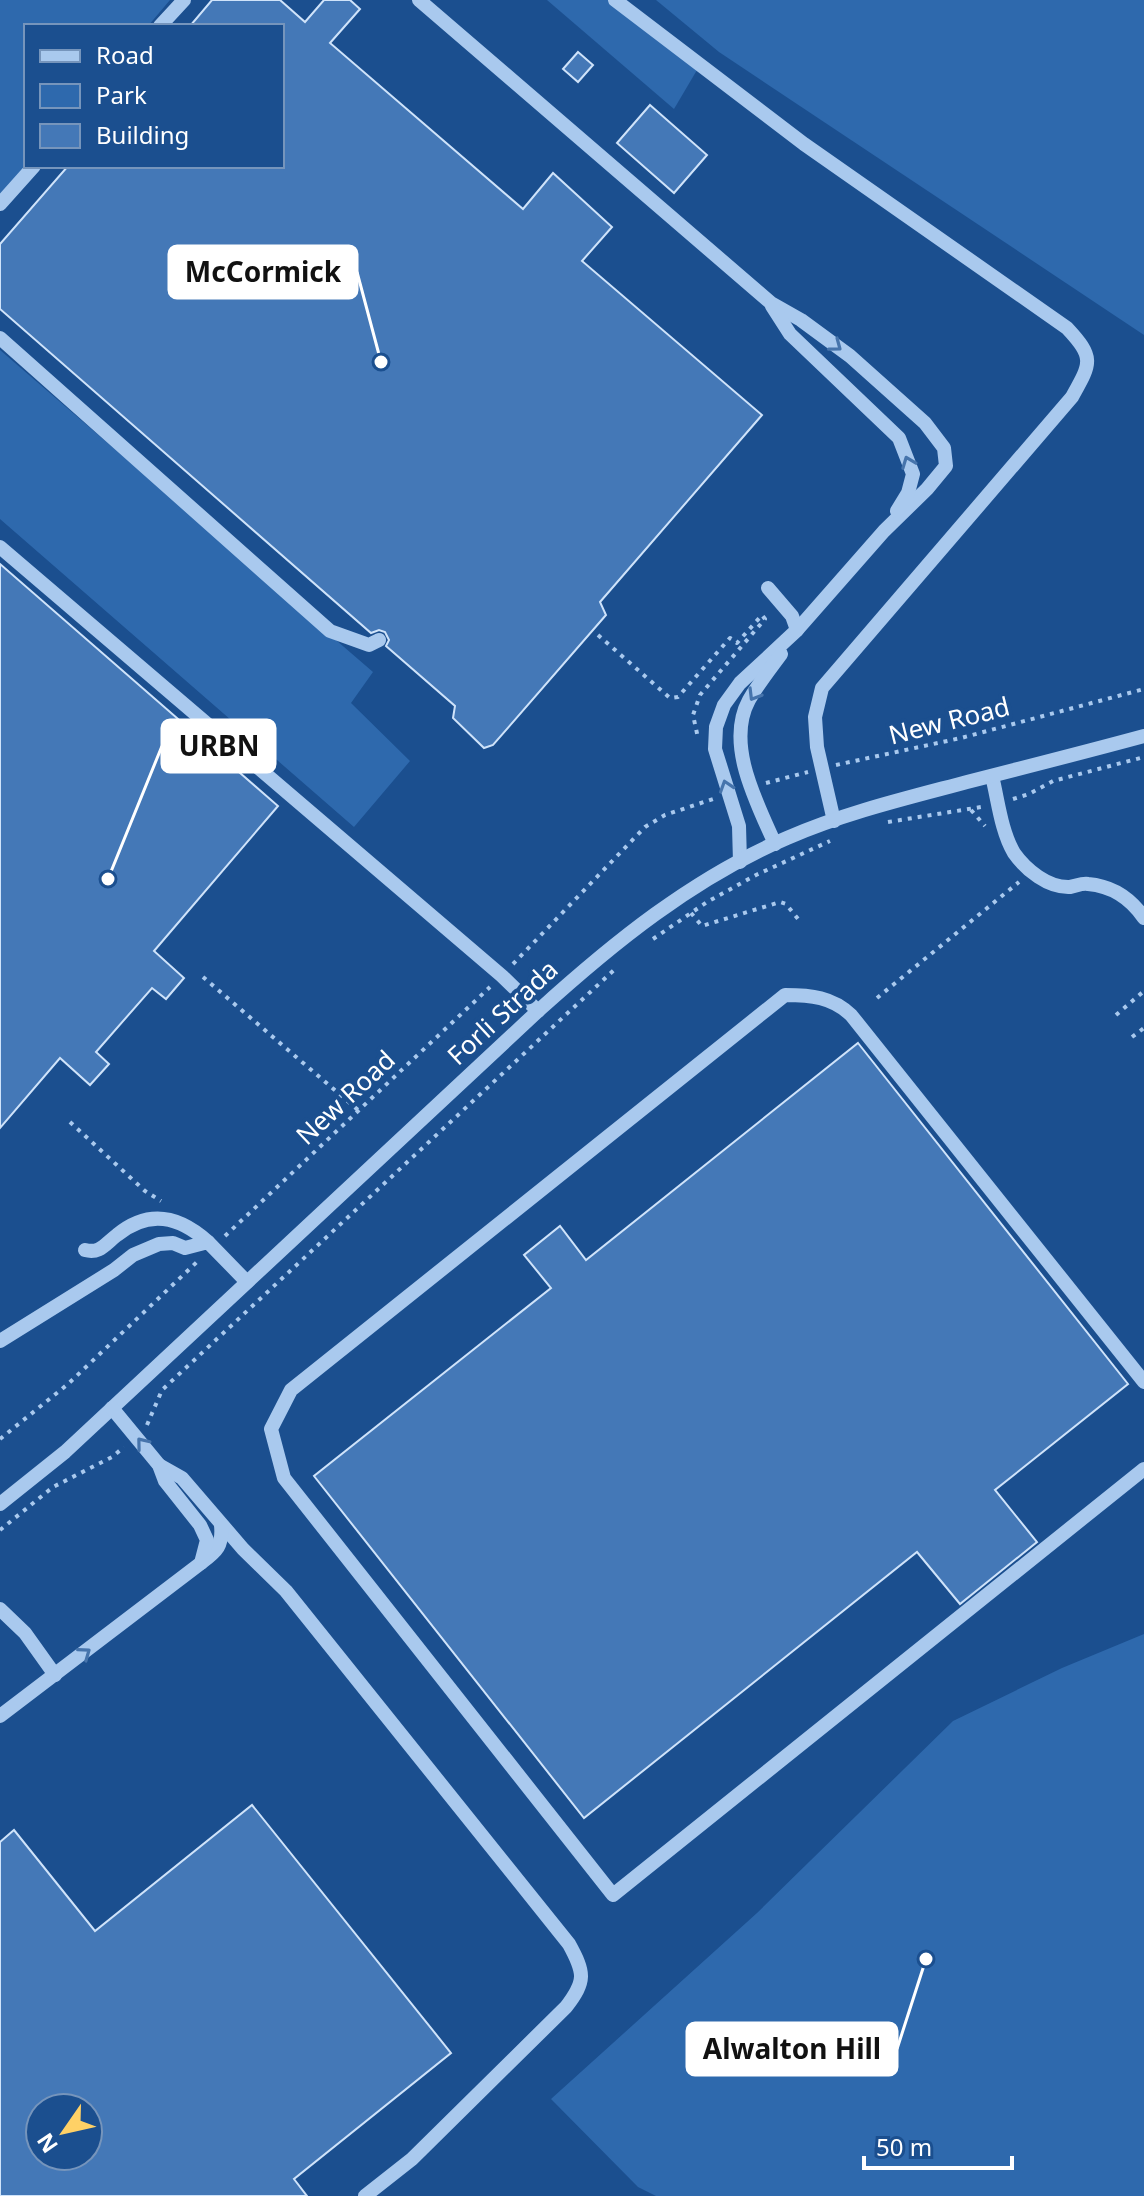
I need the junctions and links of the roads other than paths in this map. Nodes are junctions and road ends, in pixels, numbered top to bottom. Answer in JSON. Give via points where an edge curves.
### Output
{"nodes":[{"id":1,"x":184,"y":0,"type":"edge"},
{"id":2,"x":419,"y":0,"type":"edge"},
{"id":3,"x":615,"y":0,"type":"edge"},
{"id":4,"x":162,"y":24,"type":"edge"},
{"id":5,"x":32,"y":168,"type":"edge"},
{"id":6,"x":0,"y":204,"type":"edge"},
{"id":7,"x":771,"y":303,"type":"junction"},
{"id":8,"x":0,"y":338,"type":"edge"},
{"id":9,"x":884,"y":531,"type":"junction"},
{"id":10,"x":0,"y":547,"type":"edge"},
{"id":11,"x":768,"y":588,"type":"dead end"},
{"id":12,"x":797,"y":630,"type":"junction"},
{"id":13,"x":379,"y":640,"type":"dead end"},
{"id":14,"x":1144,"y":736,"type":"edge"},
{"id":15,"x":992,"y":776,"type":"junction"},
{"id":16,"x":834,"y":821,"type":"junction"},
{"id":17,"x":775,"y":844,"type":"junction"},
{"id":18,"x":740,"y":862,"type":"junction"},
{"id":19,"x":1144,"y":918,"type":"edge"},
{"id":20,"x":538,"y":1011,"type":"junction"},
{"id":21,"x":208,"y":1242,"type":"junction"},
{"id":22,"x":85,"y":1250,"type":"dead end"},
{"id":23,"x":247,"y":1282,"type":"junction"},
{"id":24,"x":0,"y":1341,"type":"edge"},
{"id":25,"x":1144,"y":1382,"type":"edge"},
{"id":26,"x":112,"y":1408,"type":"junction"},
{"id":27,"x":159,"y":1465,"type":"junction"},
{"id":28,"x":1144,"y":1469,"type":"edge"},
{"id":29,"x":0,"y":1504,"type":"edge"},
{"id":30,"x":221,"y":1524,"type":"junction"},
{"id":31,"x":201,"y":1563,"type":"junction"},
{"id":32,"x":0,"y":1609,"type":"edge"},
{"id":33,"x":55,"y":1675,"type":"junction"},
{"id":34,"x":0,"y":1716,"type":"edge"},
{"id":35,"x":365,"y":2196,"type":"edge"}],
"edges":[{"from":1,"to":4,"type":"street"},
{"from":2,"to":7,"type":"street"},
{"from":3,"to":16,"type":"street","via":[[804,144],[1067,328],[1089,358],[1072,397],[822,688],[815,717]]},
{"from":5,"to":6,"type":"street"},
{"from":9,"to":7,"type":"street","one_way":true,"via":[[908,493],[913,474],[899,438],[790,334]]},
{"from":7,"to":9,"type":"street","one_way":true,"via":[[850,356],[925,423],[944,448],[946,466]]},
{"from":8,"to":13,"type":"street","via":[[330,631],[369,645]]},
{"from":9,"to":12,"type":"street"},
{"from":10,"to":20,"type":"street"},
{"from":11,"to":12,"type":"street"},
{"from":12,"to":17,"type":"street","one_way":true,"via":[[748,702],[741,723],[745,767]]},
{"from":18,"to":12,"type":"street","one_way":true,"via":[[739,826],[715,749],[716,727],[740,683]]},
{"from":14,"to":15,"type":"street","name":"Forli Strada"},
{"from":15,"to":16,"type":"street","name":"Forli Strada"},
{"from":15,"to":19,"type":"street","via":[[1013,850],[1026,868],[1068,887],[1085,883],[1106,888],[1124,896]]},
{"from":16,"to":17,"type":"street","name":"Forli Strada"},
{"from":17,"to":18,"type":"street","name":"Forli Strada"},
{"from":18,"to":20,"type":"street","name":"Forli Strada","via":[[641,923]]},
{"from":20,"to":23,"type":"street","name":"Forli Strada"},
{"from":21,"to":22,"type":"street","via":[[182,1222],[152,1219],[129,1226],[94,1252]]},
{"from":21,"to":23,"type":"street"},
{"from":21,"to":24,"type":"street","via":[[185,1248],[159,1244],[133,1255]]},
{"from":23,"to":26,"type":"street","name":"Forli Strada"},
{"from":25,"to":28,"type":"street","via":[[851,1015],[826,999],[785,995],[291,1390],[271,1429],[284,1478],[613,1895]]},
{"from":27,"to":26,"type":"street","one_way":true},
{"from":26,"to":29,"type":"street","name":"Forli Strada"},
{"from":27,"to":30,"type":"street","via":[[182,1478]]},
{"from":27,"to":31,"type":"street","via":[[207,1540]]},
{"from":30,"to":31,"type":"street","via":[[219,1549]]},
{"from":30,"to":35,"type":"street","via":[[286,1591],[569,1944],[582,1967],[580,1988],[566,2007],[412,2159]]},
{"from":33,"to":31,"type":"street","one_way":true},
{"from":32,"to":33,"type":"street"},
{"from":33,"to":34,"type":"street"}]}
